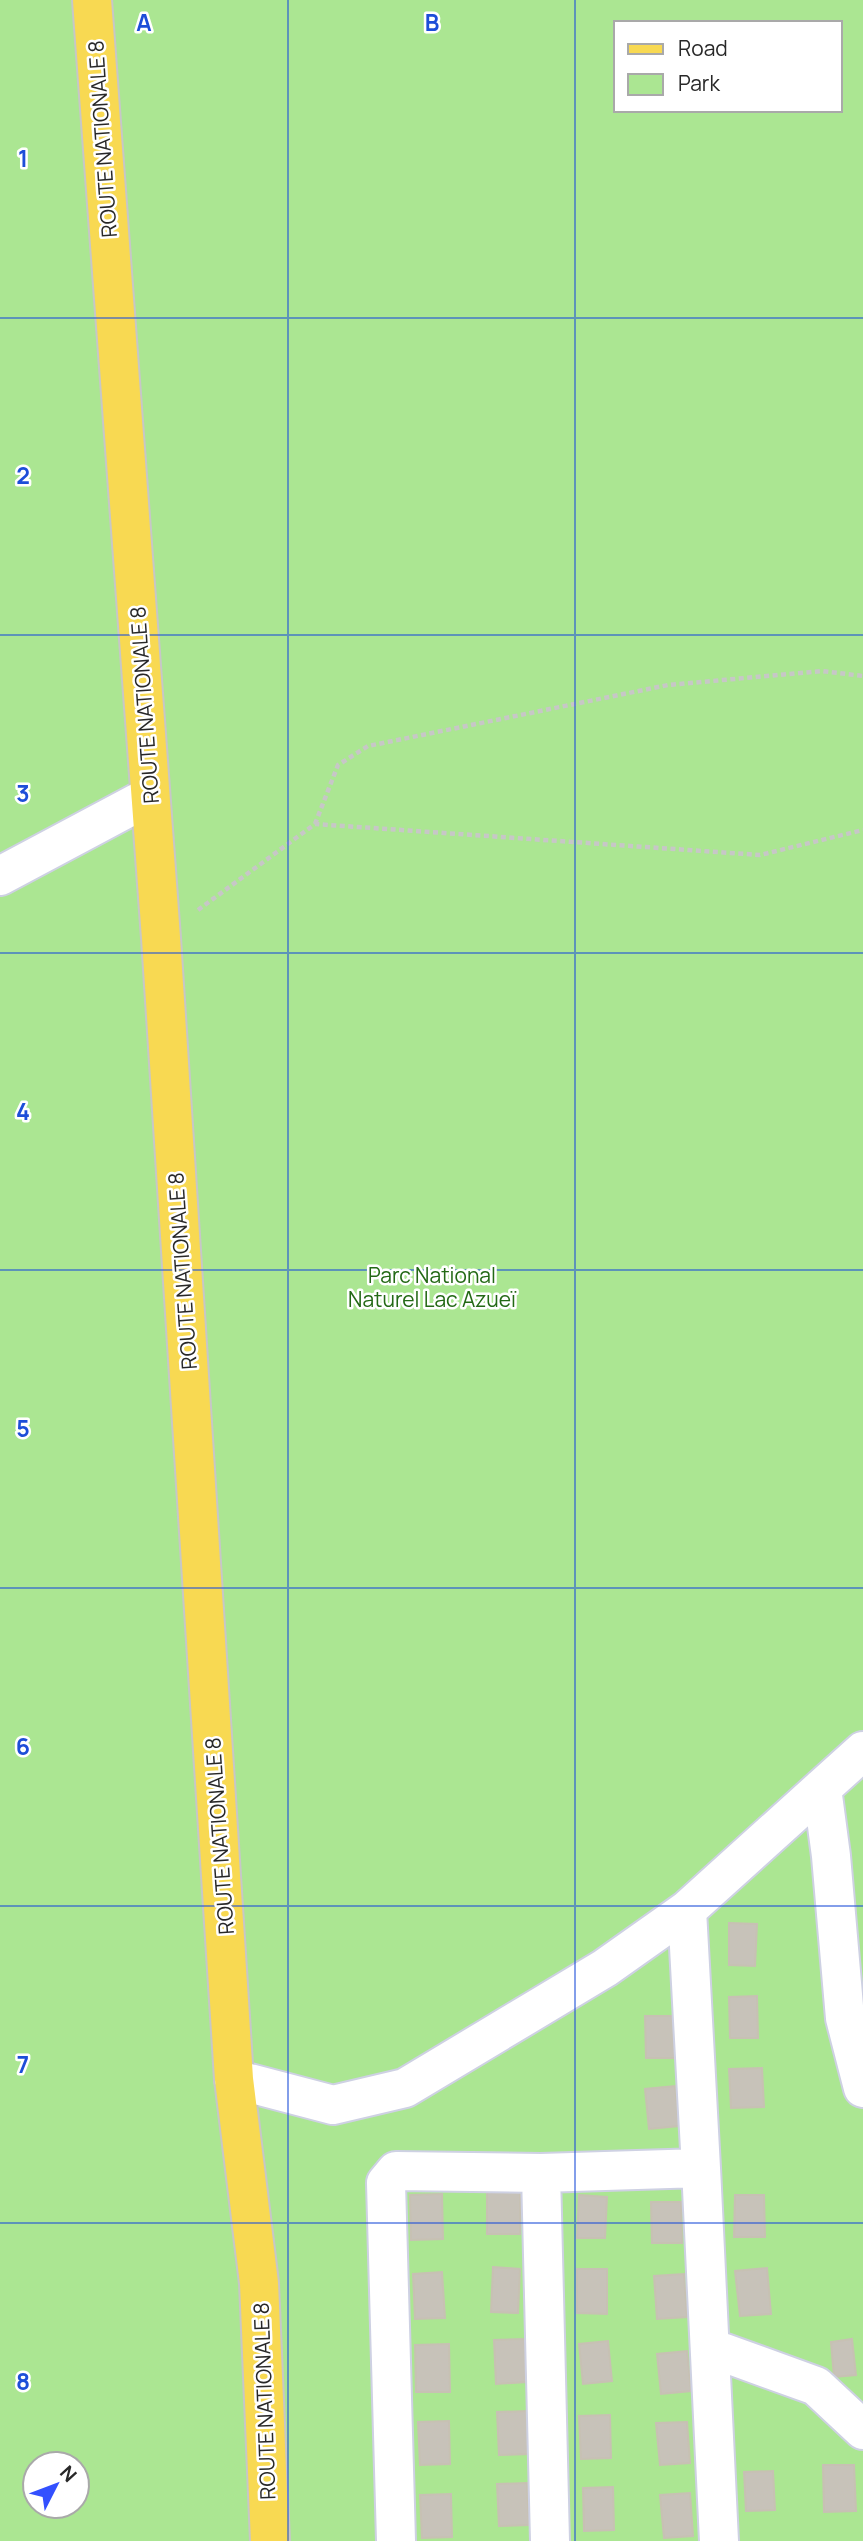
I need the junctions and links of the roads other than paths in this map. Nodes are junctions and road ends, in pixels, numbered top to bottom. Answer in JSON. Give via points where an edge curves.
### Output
{"nodes":[{"id":1,"x":92,"y":0,"type":"edge"},
{"id":2,"x":150,"y":796,"type":"junction"},
{"id":3,"x":0,"y":876,"type":"edge"},
{"id":4,"x":863,"y":1751,"type":"edge"},
{"id":5,"x":822,"y":1788,"type":"junction"},
{"id":6,"x":687,"y":1910,"type":"junction"},
{"id":7,"x":234,"y":2079,"type":"junction"},
{"id":8,"x":863,"y":2088,"type":"edge"},
{"id":9,"x":701,"y":2168,"type":"junction"},
{"id":10,"x":541,"y":2173,"type":"junction"},
{"id":11,"x":711,"y":2348,"type":"junction"},
{"id":12,"x":863,"y":2430,"type":"edge"},
{"id":13,"x":270,"y":2541,"type":"edge"},
{"id":14,"x":396,"y":2541,"type":"edge"},
{"id":15,"x":550,"y":2541,"type":"edge"},
{"id":16,"x":719,"y":2541,"type":"edge"}],
"edges":[{"from":1,"to":2,"type":"main road","name":"ROUTE NATIONALE 8"},
{"from":2,"to":3,"type":"street"},
{"from":2,"to":7,"type":"main road","name":"ROUTE NATIONALE 8"},
{"from":4,"to":5,"type":"street"},
{"from":5,"to":6,"type":"street"},
{"from":5,"to":8,"type":"street","via":[[845,2018]]},
{"from":6,"to":7,"type":"street","via":[[605,1968],[405,2088],[333,2105]]},
{"from":6,"to":9,"type":"street"},
{"from":7,"to":13,"type":"main road","name":"ROUTE NATIONALE 8","via":[[259,2283]]},
{"from":9,"to":10,"type":"street"},
{"from":9,"to":11,"type":"street"},
{"from":10,"to":14,"type":"street","via":[[396,2171],[386,2183]]},
{"from":10,"to":15,"type":"street"},
{"from":11,"to":12,"type":"street","via":[[816,2386]]},
{"from":11,"to":16,"type":"street"}]}
